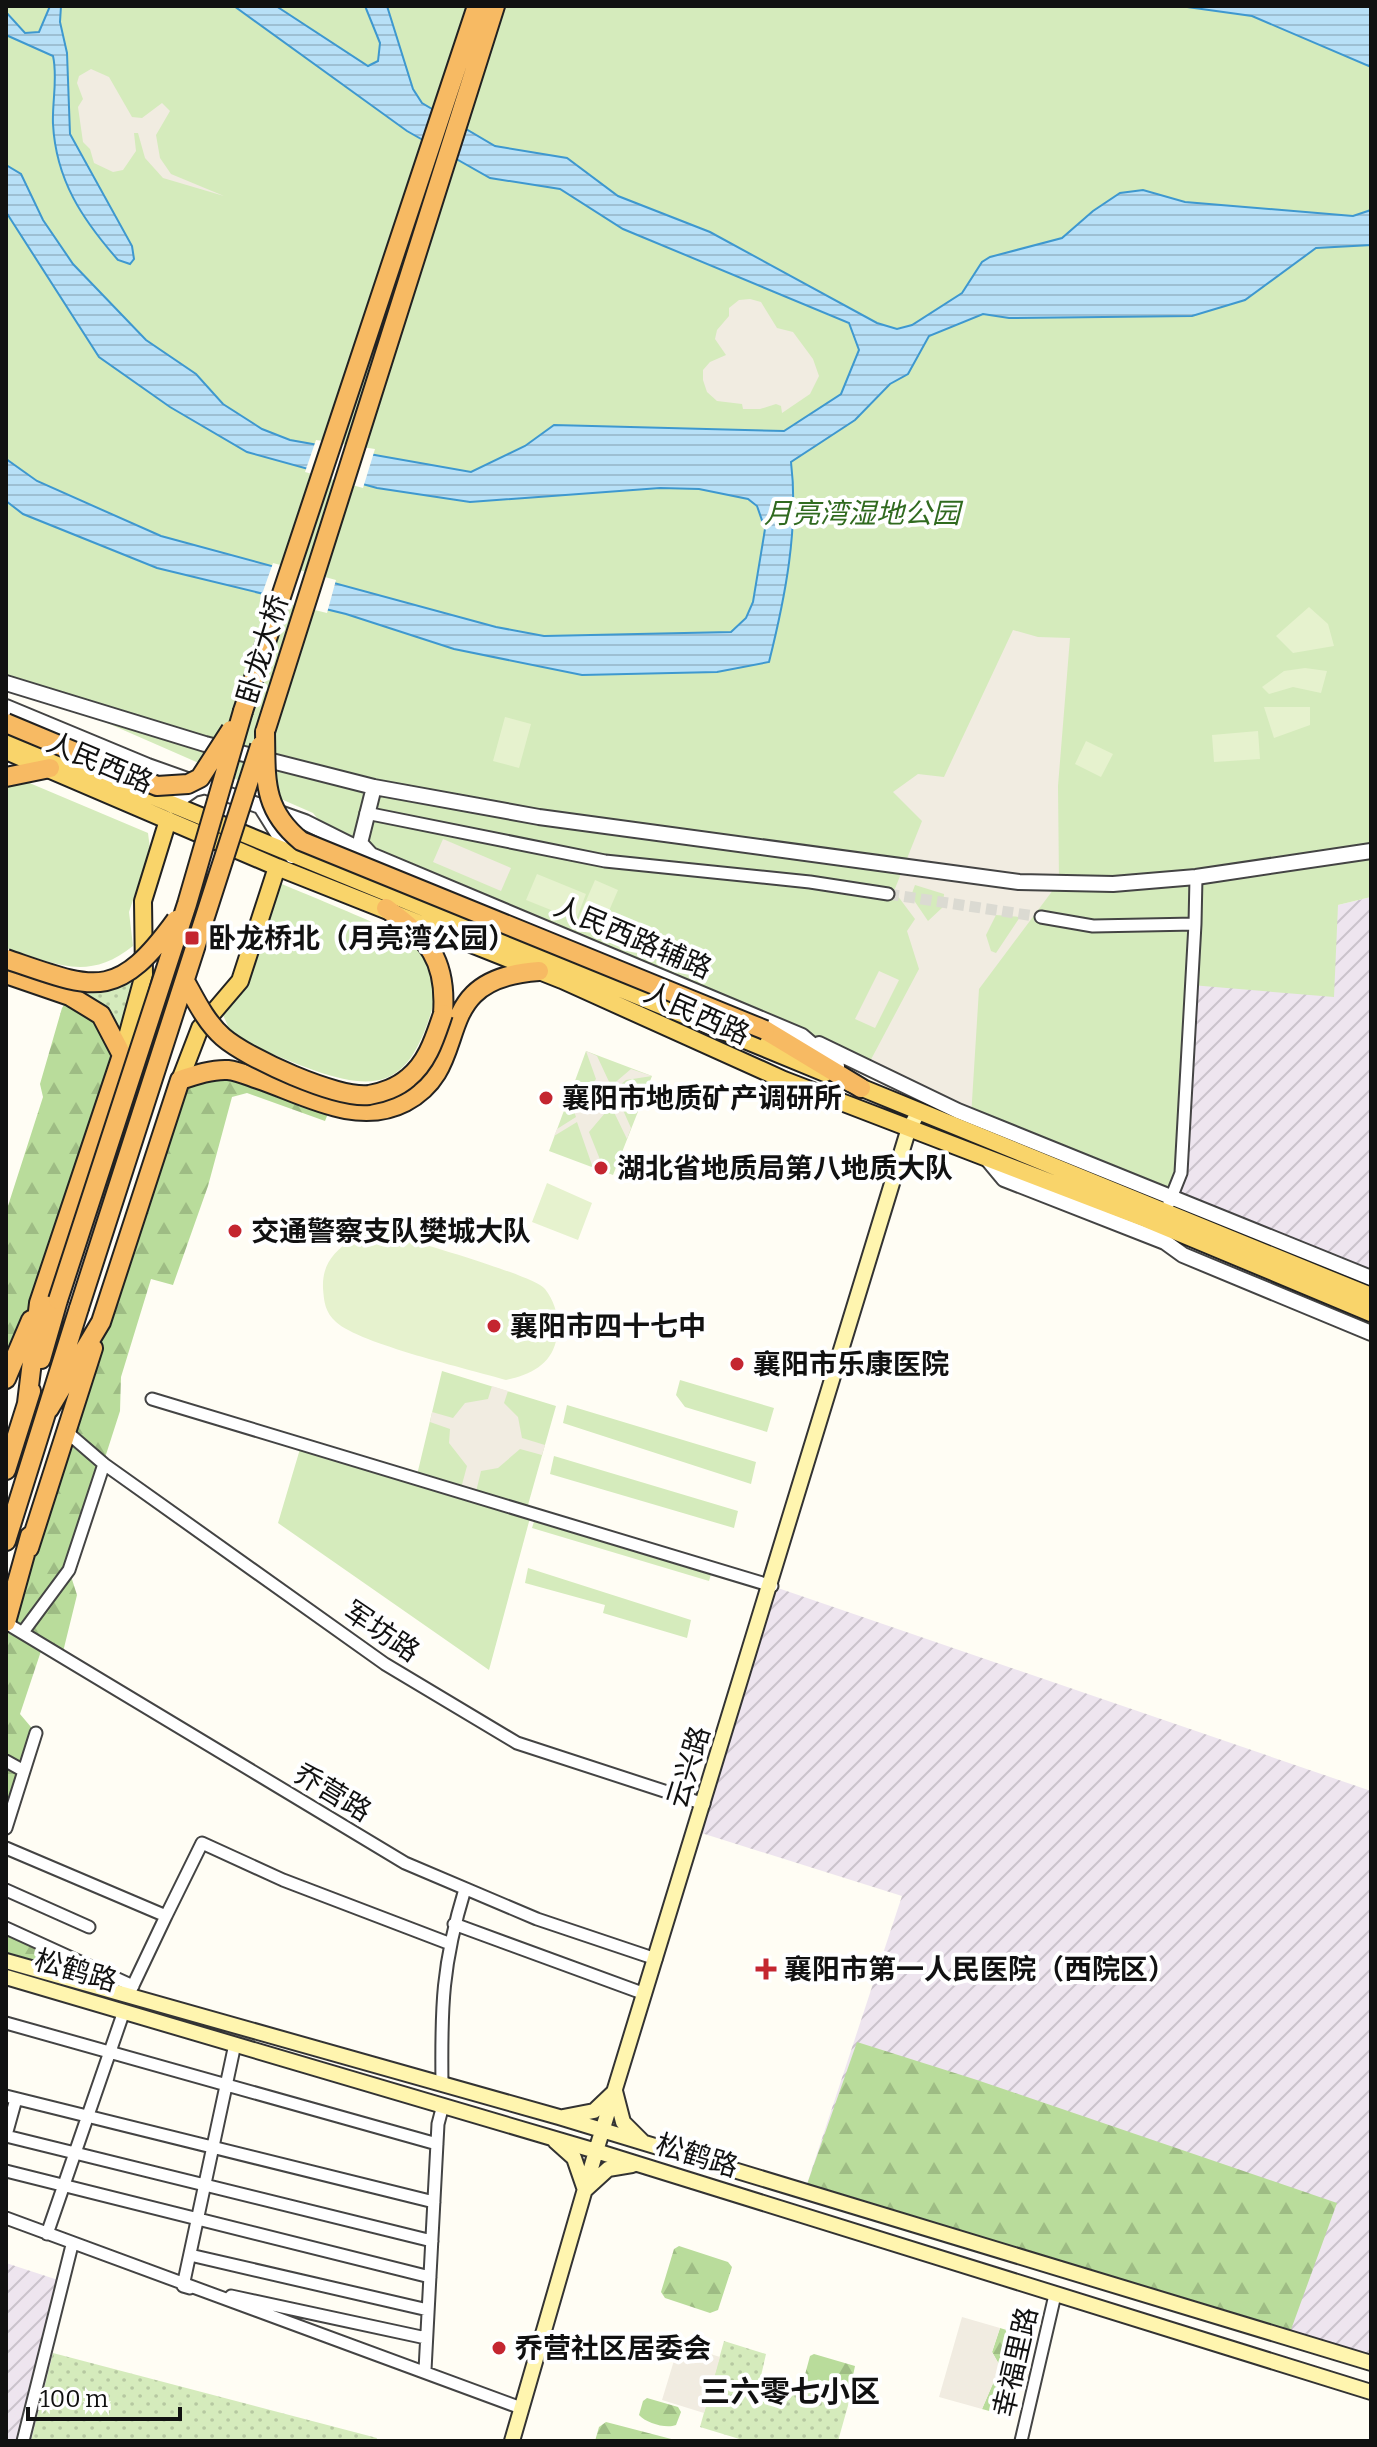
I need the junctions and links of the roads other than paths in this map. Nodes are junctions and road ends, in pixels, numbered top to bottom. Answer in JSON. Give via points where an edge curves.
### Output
{"nodes":[{"id":1,"x":477,"y":6,"type":"edge"},
{"id":2,"x":495,"y":6,"type":"edge"},
{"id":3,"x":6,"y":683,"type":"edge"},
{"id":4,"x":6,"y":707,"type":"edge"},
{"id":5,"x":243,"y":711,"type":"junction"},
{"id":6,"x":6,"y":723,"type":"edge"},
{"id":7,"x":265,"y":732,"type":"junction"},
{"id":8,"x":6,"y":736,"type":"edge"},
{"id":9,"x":6,"y":751,"type":"edge"},
{"id":10,"x":50,"y":768,"type":"junction"},
{"id":11,"x":6,"y":777,"type":"edge"},
{"id":12,"x":206,"y":786,"type":"junction"},
{"id":13,"x":374,"y":787,"type":"junction"},
{"id":14,"x":260,"y":805,"type":"junction"},
{"id":15,"x":169,"y":812,"type":"junction"},
{"id":16,"x":366,"y":813,"type":"junction"},
{"id":17,"x":360,"y":833,"type":"junction"},
{"id":18,"x":330,"y":834,"type":"junction"},
{"id":19,"x":1371,"y":851,"type":"edge"},
{"id":20,"x":371,"y":855,"type":"junction"},
{"id":21,"x":292,"y":856,"type":"junction"},
{"id":22,"x":277,"y":867,"type":"junction"},
{"id":23,"x":1196,"y":877,"type":"junction"},
{"id":24,"x":888,"y":894,"type":"tunnel mouth"},
{"id":25,"x":187,"y":904,"type":"junction"},
{"id":26,"x":386,"y":908,"type":"junction"},
{"id":27,"x":1041,"y":917,"type":"tunnel mouth"},
{"id":28,"x":1195,"y":924,"type":"junction"},
{"id":29,"x":6,"y":959,"type":"edge"},
{"id":30,"x":539,"y":971,"type":"junction"},
{"id":31,"x":6,"y":974,"type":"edge"},
{"id":32,"x":185,"y":981,"type":"junction"},
{"id":33,"x":802,"y":1036,"type":"junction"},
{"id":34,"x":122,"y":1055,"type":"junction"},
{"id":35,"x":180,"y":1080,"type":"junction"},
{"id":36,"x":861,"y":1088,"type":"junction"},
{"id":37,"x":919,"y":1111,"type":"junction"},
{"id":38,"x":908,"y":1131,"type":"junction"},
{"id":39,"x":989,"y":1161,"type":"junction"},
{"id":40,"x":1172,"y":1195,"type":"junction"},
{"id":41,"x":1165,"y":1212,"type":"junction"},
{"id":42,"x":1371,"y":1278,"type":"edge"},
{"id":43,"x":1371,"y":1296,"type":"edge"},
{"id":44,"x":39,"y":1303,"type":"junction"},
{"id":45,"x":1371,"y":1313,"type":"edge"},
{"id":46,"x":101,"y":1322,"type":"junction"},
{"id":47,"x":1371,"y":1333,"type":"edge"},
{"id":48,"x":6,"y":1379,"type":"edge"},
{"id":49,"x":152,"y":1399,"type":"dead end"},
{"id":50,"x":27,"y":1403,"type":"junction"},
{"id":51,"x":49,"y":1409,"type":"junction"},
{"id":52,"x":68,"y":1433,"type":"junction"},
{"id":53,"x":9,"y":1455,"type":"edge"},
{"id":54,"x":33,"y":1457,"type":"junction"},
{"id":55,"x":104,"y":1464,"type":"junction"},
{"id":56,"x":6,"y":1470,"type":"edge"},
{"id":57,"x":6,"y":1541,"type":"edge"},
{"id":58,"x":29,"y":1548,"type":"junction"},
{"id":59,"x":772,"y":1586,"type":"junction"},
{"id":60,"x":6,"y":1622,"type":"edge"},
{"id":61,"x":23,"y":1632,"type":"junction"},
{"id":62,"x":36,"y":1733,"type":"dead end"},
{"id":63,"x":6,"y":1761,"type":"edge"},
{"id":64,"x":24,"y":1771,"type":"junction"},
{"id":65,"x":704,"y":1804,"type":"junction"},
{"id":66,"x":6,"y":1828,"type":"edge"},
{"id":67,"x":6,"y":1848,"type":"edge"},
{"id":68,"x":465,"y":1889,"type":"junction"},
{"id":69,"x":6,"y":1890,"type":"edge"},
{"id":70,"x":166,"y":1916,"type":"junction"},
{"id":71,"x":454,"y":1924,"type":"junction"},
{"id":72,"x":89,"y":1927,"type":"dead end"},
{"id":73,"x":6,"y":1928,"type":"edge"},
{"id":74,"x":448,"y":1943,"type":"junction"},
{"id":75,"x":656,"y":1959,"type":"junction"},
{"id":76,"x":8,"y":1965,"type":"edge"},
{"id":77,"x":645,"y":1994,"type":"junction"},
{"id":78,"x":129,"y":1997,"type":"junction"},
{"id":79,"x":6,"y":2023,"type":"edge"},
{"id":80,"x":235,"y":2044,"type":"junction"},
{"id":81,"x":111,"y":2051,"type":"junction"},
{"id":82,"x":225,"y":2083,"type":"junction"},
{"id":83,"x":442,"y":2084,"type":"junction"},
{"id":84,"x":615,"y":2091,"type":"junction"},
{"id":85,"x":11,"y":2098,"type":"edge"},
{"id":86,"x":443,"y":2105,"type":"junction"},
{"id":87,"x":88,"y":2117,"type":"junction"},
{"id":88,"x":559,"y":2117,"type":"junction"},
{"id":89,"x":603,"y":2130,"type":"junction"},
{"id":90,"x":6,"y":2135,"type":"edge"},
{"id":91,"x":552,"y":2138,"type":"junction"},
{"id":92,"x":643,"y":2143,"type":"junction"},
{"id":93,"x":437,"y":2144,"type":"junction"},
{"id":94,"x":212,"y":2147,"type":"junction"},
{"id":95,"x":596,"y":2151,"type":"junction"},
{"id":96,"x":74,"y":2155,"type":"junction"},
{"id":97,"x":639,"y":2164,"type":"junction"},
{"id":98,"x":6,"y":2171,"type":"edge"},
{"id":99,"x":64,"y":2186,"type":"junction"},
{"id":100,"x":204,"y":2186,"type":"junction"},
{"id":101,"x":585,"y":2190,"type":"junction"},
{"id":102,"x":434,"y":2202,"type":"junction"},
{"id":103,"x":6,"y":2218,"type":"edge"},
{"id":104,"x":197,"y":2220,"type":"junction"},
{"id":105,"x":47,"y":2234,"type":"junction"},
{"id":106,"x":432,"y":2241,"type":"junction"},
{"id":107,"x":72,"y":2245,"type":"junction"},
{"id":108,"x":190,"y":2255,"type":"junction"},
{"id":109,"x":430,"y":2277,"type":"junction"},
{"id":110,"x":183,"y":2286,"type":"junction"},
{"id":111,"x":1055,"y":2295,"type":"junction"},
{"id":112,"x":428,"y":2310,"type":"junction"},
{"id":113,"x":426,"y":2338,"type":"junction"},
{"id":114,"x":1371,"y":2363,"type":"edge"},
{"id":115,"x":425,"y":2370,"type":"junction"},
{"id":116,"x":1371,"y":2392,"type":"edge"},
{"id":117,"x":521,"y":2408,"type":"junction"},
{"id":118,"x":23,"y":2441,"type":"edge"},
{"id":119,"x":512,"y":2441,"type":"edge"},
{"id":120,"x":1021,"y":2441,"type":"edge"}],
"edges":[{"from":1,"to":5,"type":"highway","name":"卧龙大桥"},
{"from":2,"to":7,"type":"highway","name":"卧龙大桥"},
{"from":3,"to":13,"type":"street","via":[[205,744]]},
{"from":4,"to":12,"type":"street","name":"人民西路辅路"},
{"from":5,"to":6,"type":"highway","bridge":true,"via":[[200,778],[157,786]]},
{"from":5,"to":25,"type":"highway","name":"卧龙大桥","bridge":true},
{"from":7,"to":32,"type":"highway","name":"卧龙大桥","bridge":true},
{"from":7,"to":36,"type":"highway","bridge":true,"via":[[267,793],[282,826],[301,841],[765,1030]]},
{"from":8,"to":15,"type":"main road","name":"人民西路"},
{"from":9,"to":10,"type":"main road","name":"人民西路"},
{"from":10,"to":11,"type":"highway"},
{"from":10,"to":15,"type":"main road","name":"人民西路"},
{"from":12,"to":14,"type":"street","name":"人民西路辅路"},
{"from":12,"to":15,"type":"street","via":[[194,789]]},
{"from":13,"to":16,"type":"street"},
{"from":13,"to":23,"type":"street","via":[[539,817],[1019,882],[1113,884]]},
{"from":14,"to":18,"type":"street","name":"人民西路辅路"},
{"from":14,"to":21,"type":"street"},
{"from":15,"to":21,"type":"main road","name":"人民西路"},
{"from":15,"to":22,"type":"main road","name":"人民西路"},
{"from":15,"to":34,"type":"main road","via":[[143,901],[144,974]]},
{"from":16,"to":17,"type":"street"},
{"from":16,"to":24,"type":"street","via":[[605,861]]},
{"from":17,"to":18,"type":"street","via":[[344,839]]},
{"from":17,"to":20,"type":"street","via":[[360,843]]},
{"from":18,"to":20,"type":"street","name":"人民西路辅路"},
{"from":19,"to":23,"type":"street"},
{"from":20,"to":33,"type":"street","name":"人民西路辅路"},
{"from":21,"to":36,"type":"main road","name":"人民西路"},
{"from":22,"to":26,"type":"main road","name":"人民西路"},
{"from":22,"to":35,"type":"main road","via":[[240,981],[200,1028]]},
{"from":23,"to":28,"type":"street"},
{"from":25,"to":29,"type":"highway","bridge":true,"via":[[156,948],[131,972],[111,980],[81,985]]},
{"from":25,"to":50,"type":"highway","name":"卧龙大桥","bridge":true},
{"from":26,"to":30,"type":"main road","name":"人民西路"},
{"from":26,"to":32,"type":"highway","bridge":true,"via":[[419,932],[436,957],[445,987],[443,1014],[428,1054],[409,1078],[392,1088],[367,1096],[338,1091],[251,1058],[205,1017]]},
{"from":27,"to":28,"type":"street","via":[[1093,926]]},
{"from":28,"to":40,"type":"street","via":[[1181,1173]]},
{"from":30,"to":35,"type":"highway","via":[[506,973],[483,984],[464,1004],[428,1084],[404,1102],[342,1110],[229,1070]]},
{"from":30,"to":38,"type":"main road","name":"人民西路"},
{"from":31,"to":34,"type":"highway","via":[[70,996],[101,1015]]},
{"from":32,"to":51,"type":"highway","name":"卧龙大桥","bridge":true},
{"from":33,"to":36,"type":"street","name":"人民西路辅路"},
{"from":33,"to":40,"type":"street","via":[[971,1117]]},
{"from":34,"to":44,"type":"highway"},
{"from":35,"to":46,"type":"highway"},
{"from":36,"to":37,"type":"main road","name":"人民西路"},
{"from":37,"to":38,"type":"main road","name":"云兴路"},
{"from":37,"to":41,"type":"main road","name":"人民西路"},
{"from":38,"to":39,"type":"main road","name":"人民西路"},
{"from":38,"to":59,"type":"main road","name":"云兴路"},
{"from":39,"to":45,"type":"main road","name":"人民西路","via":[[1146,1219]]},
{"from":39,"to":47,"type":"street","via":[[1004,1179],[1165,1242],[1183,1255]]},
{"from":40,"to":41,"type":"street"},
{"from":40,"to":42,"type":"street"},
{"from":41,"to":43,"type":"main road","name":"人民西路"},
{"from":44,"to":48,"type":"highway"},
{"from":44,"to":50,"type":"highway"},
{"from":46,"to":51,"type":"highway"},
{"from":46,"to":52,"type":"highway"},
{"from":49,"to":59,"type":"street"},
{"from":50,"to":53,"type":"highway"},
{"from":51,"to":54,"type":"highway"},
{"from":52,"to":55,"type":"street","name":"军坊路"},
{"from":52,"to":58,"type":"highway"},
{"from":53,"to":56,"type":"highway"},
{"from":54,"to":57,"type":"highway"},
{"from":54,"to":58,"type":"highway"},
{"from":55,"to":61,"type":"street","via":[[69,1570]]},
{"from":55,"to":65,"type":"street","name":"军坊路","via":[[385,1664],[517,1743]]},
{"from":58,"to":60,"type":"highway"},
{"from":59,"to":65,"type":"main road","name":"云兴路"},
{"from":60,"to":61,"type":"street","name":"乔营路"},
{"from":61,"to":68,"type":"street","name":"乔营路","via":[[405,1863]]},
{"from":62,"to":64,"type":"street"},
{"from":63,"to":64,"type":"street"},
{"from":64,"to":66,"type":"street"},
{"from":65,"to":75,"type":"main road","name":"云兴路"},
{"from":67,"to":70,"type":"street"},
{"from":68,"to":71,"type":"street"},
{"from":68,"to":75,"type":"street","name":"乔营路"},
{"from":69,"to":72,"type":"street"},
{"from":70,"to":74,"type":"street","via":[[202,1843]]},
{"from":70,"to":78,"type":"street"},
{"from":71,"to":74,"type":"street"},
{"from":71,"to":77,"type":"street"},
{"from":73,"to":78,"type":"street"},
{"from":74,"to":83,"type":"street","via":[[441,1995]]},
{"from":75,"to":77,"type":"main road","name":"云兴路"},
{"from":76,"to":78,"type":"main road","name":"松鹤路"},
{"from":77,"to":84,"type":"main road","name":"云兴路"},
{"from":78,"to":80,"type":"main road","name":"松鹤路"},
{"from":78,"to":81,"type":"street"},
{"from":78,"to":83,"type":"main road","name":"松鹤路"},
{"from":79,"to":81,"type":"street"},
{"from":80,"to":82,"type":"street"},
{"from":80,"to":86,"type":"main road","name":"松鹤路"},
{"from":81,"to":82,"type":"street"},
{"from":81,"to":87,"type":"street"},
{"from":82,"to":93,"type":"street"},
{"from":82,"to":94,"type":"street"},
{"from":83,"to":88,"type":"main road","name":"松鹤路"},
{"from":84,"to":88,"type":"main road","via":[[594,2111]]},
{"from":84,"to":89,"type":"main road","name":"云兴路"},
{"from":84,"to":92,"type":"main road","via":[[623,2122]]},
{"from":85,"to":87,"type":"street"},
{"from":85,"to":90,"type":"street"},
{"from":86,"to":91,"type":"main road","name":"松鹤路"},
{"from":86,"to":93,"type":"street"},
{"from":87,"to":94,"type":"street"},
{"from":87,"to":96,"type":"street"},
{"from":88,"to":89,"type":"main road","name":"松鹤路"},
{"from":89,"to":92,"type":"main road","name":"松鹤路"},
{"from":89,"to":95,"type":"main road","name":"云兴路"},
{"from":90,"to":96,"type":"street"},
{"from":91,"to":95,"type":"main road","name":"松鹤路"},
{"from":91,"to":101,"type":"main road","via":[[574,2158]]},
{"from":92,"to":114,"type":"main road","name":"松鹤路"},
{"from":93,"to":102,"type":"street"},
{"from":94,"to":100,"type":"street"},
{"from":94,"to":102,"type":"street"},
{"from":95,"to":97,"type":"main road","name":"松鹤路"},
{"from":95,"to":101,"type":"main road","name":"云兴路"},
{"from":96,"to":99,"type":"street"},
{"from":96,"to":100,"type":"street"},
{"from":97,"to":101,"type":"main road","via":[[608,2169]]},
{"from":97,"to":111,"type":"main road","name":"松鹤路"},
{"from":98,"to":99,"type":"street"},
{"from":99,"to":104,"type":"street"},
{"from":99,"to":105,"type":"street"},
{"from":100,"to":104,"type":"street"},
{"from":100,"to":106,"type":"street"},
{"from":101,"to":117,"type":"main road","name":"云兴路"},
{"from":102,"to":106,"type":"street"},
{"from":103,"to":105,"type":"street"},
{"from":104,"to":108,"type":"street"},
{"from":104,"to":109,"type":"street"},
{"from":105,"to":107,"type":"street"},
{"from":106,"to":109,"type":"street"},
{"from":107,"to":110,"type":"street"},
{"from":107,"to":118,"type":"street"},
{"from":108,"to":110,"type":"street"},
{"from":108,"to":112,"type":"street"},
{"from":109,"to":112,"type":"street"},
{"from":110,"to":113,"type":"street"},
{"from":110,"to":115,"type":"street"},
{"from":111,"to":116,"type":"main road","name":"松鹤路"},
{"from":111,"to":120,"type":"street","name":"幸福里路"},
{"from":112,"to":113,"type":"street"},
{"from":113,"to":115,"type":"street"},
{"from":115,"to":117,"type":"street"},
{"from":117,"to":119,"type":"main road","name":"云兴路"}]}
